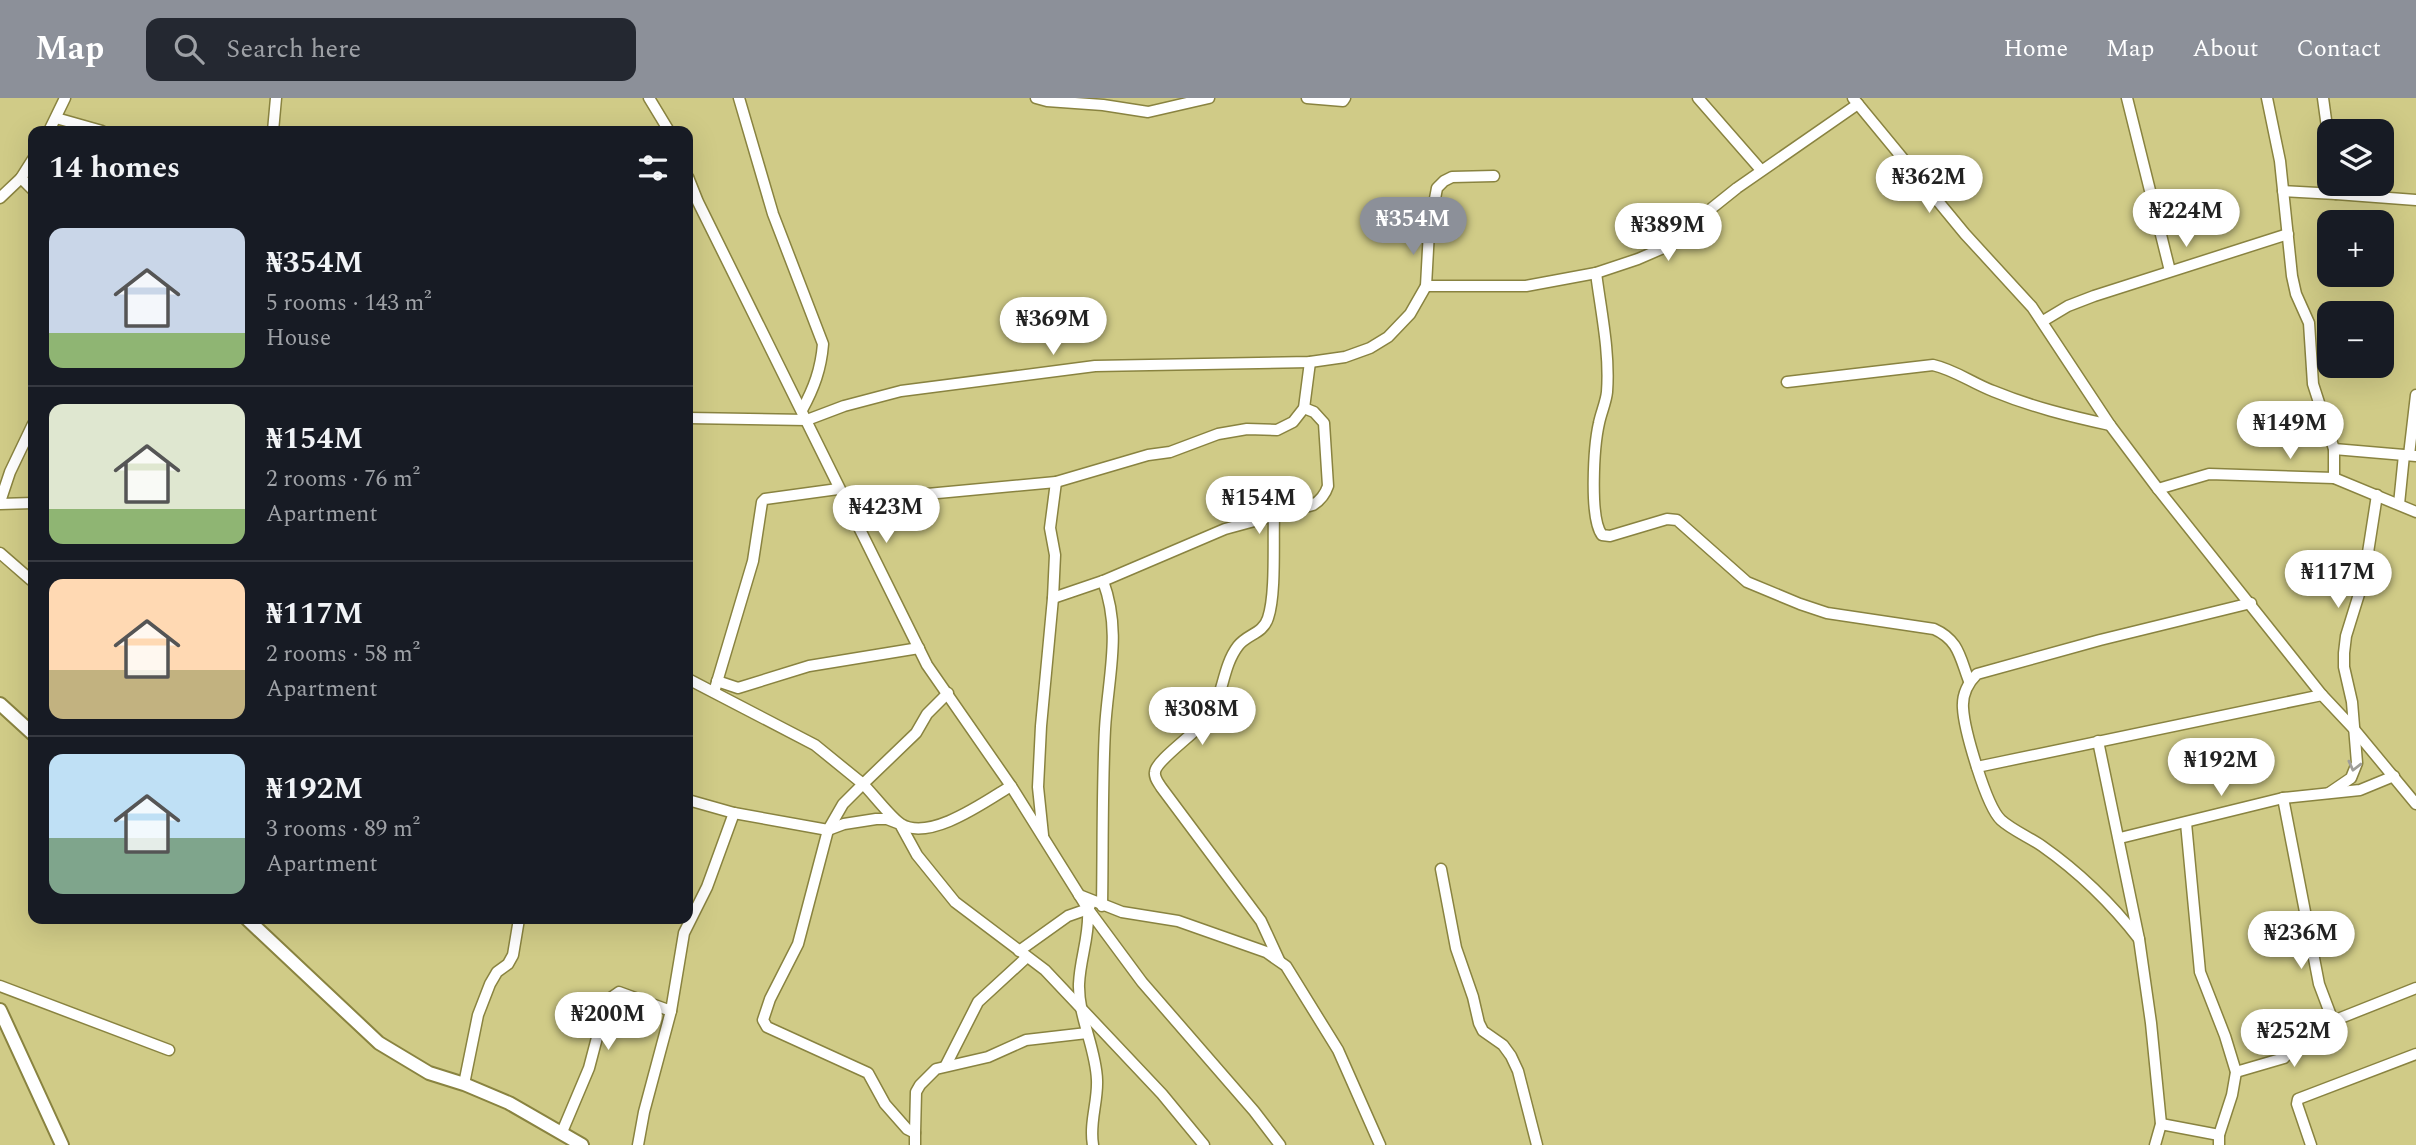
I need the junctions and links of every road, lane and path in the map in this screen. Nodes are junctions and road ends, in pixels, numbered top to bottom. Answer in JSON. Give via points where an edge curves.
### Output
{"nodes":[{"id":1,"x":65,"y":98,"type":"edge"},
{"id":2,"x":276,"y":98,"type":"edge"},
{"id":3,"x":649,"y":98,"type":"edge"},
{"id":4,"x":739,"y":98,"type":"edge"},
{"id":5,"x":746,"y":98,"type":"edge"},
{"id":6,"x":1036,"y":98,"type":"edge"},
{"id":7,"x":1209,"y":98,"type":"edge"},
{"id":8,"x":1307,"y":98,"type":"edge"},
{"id":9,"x":1345,"y":98,"type":"edge"},
{"id":10,"x":1698,"y":98,"type":"edge"},
{"id":11,"x":2127,"y":98,"type":"edge"},
{"id":12,"x":2267,"y":98,"type":"edge"},
{"id":13,"x":2323,"y":98,"type":"edge"},
{"id":14,"x":1855,"y":101,"type":"edge"},
{"id":15,"x":56,"y":118,"type":"junction"},
{"id":16,"x":2326,"y":119,"type":"edge"},
{"id":17,"x":52,"y":126,"type":"edge"},
{"id":18,"x":84,"y":126,"type":"edge"},
{"id":19,"x":273,"y":126,"type":"edge"},
{"id":20,"x":666,"y":126,"type":"edge"},
{"id":21,"x":28,"y":167,"type":"edge"},
{"id":22,"x":1761,"y":170,"type":"junction"},
{"id":23,"x":1494,"y":176,"type":"dead end"},
{"id":24,"x":21,"y":178,"type":"junction"},
{"id":25,"x":28,"y":185,"type":"edge"},
{"id":26,"x":2317,"y":190,"type":"edge"},
{"id":27,"x":2283,"y":191,"type":"junction"},
{"id":28,"x":2387,"y":196,"type":"edge"},
{"id":29,"x":0,"y":198,"type":"edge"},
{"id":30,"x":693,"y":200,"type":"edge"},
{"id":31,"x":2416,"y":200,"type":"edge"},
{"id":32,"x":2288,"y":234,"type":"junction"},
{"id":33,"x":2170,"y":271,"type":"junction"},
{"id":34,"x":1596,"y":273,"type":"junction"},
{"id":35,"x":1426,"y":286,"type":"junction"},
{"id":36,"x":2043,"y":321,"type":"junction"},
{"id":37,"x":1310,"y":362,"type":"junction"},
{"id":38,"x":1787,"y":382,"type":"dead end"},
{"id":39,"x":2416,"y":395,"type":"edge"},
{"id":40,"x":1304,"y":408,"type":"junction"},
{"id":41,"x":804,"y":415,"type":"junction"},
{"id":42,"x":693,"y":418,"type":"edge"},
{"id":43,"x":2110,"y":425,"type":"junction"},
{"id":44,"x":28,"y":434,"type":"edge"},
{"id":45,"x":2334,"y":450,"type":"junction"},
{"id":46,"x":2410,"y":455,"type":"edge"},
{"id":47,"x":2333,"y":478,"type":"junction"},
{"id":48,"x":1056,"y":482,"type":"junction"},
{"id":49,"x":838,"y":489,"type":"junction"},
{"id":50,"x":2158,"y":489,"type":"junction"},
{"id":51,"x":2377,"y":495,"type":"junction"},
{"id":52,"x":0,"y":503,"type":"edge"},
{"id":53,"x":28,"y":503,"type":"edge"},
{"id":54,"x":2399,"y":504,"type":"junction"},
{"id":55,"x":2416,"y":512,"type":"edge"},
{"id":56,"x":1274,"y":516,"type":"junction"},
{"id":57,"x":861,"y":527,"type":"junction"},
{"id":58,"x":0,"y":553,"type":"edge"},
{"id":59,"x":28,"y":577,"type":"edge"},
{"id":60,"x":1103,"y":581,"type":"junction"},
{"id":61,"x":1053,"y":598,"type":"junction"},
{"id":62,"x":2251,"y":603,"type":"junction"},
{"id":63,"x":919,"y":648,"type":"junction"},
{"id":64,"x":717,"y":681,"type":"junction"},
{"id":65,"x":1969,"y":681,"type":"junction"},
{"id":66,"x":693,"y":682,"type":"edge"},
{"id":67,"x":713,"y":692,"type":"junction"},
{"id":68,"x":948,"y":693,"type":"junction"},
{"id":69,"x":2322,"y":695,"type":"junction"},
{"id":70,"x":0,"y":704,"type":"edge"},
{"id":71,"x":2353,"y":728,"type":"junction"},
{"id":72,"x":28,"y":729,"type":"edge"},
{"id":73,"x":2098,"y":741,"type":"junction"},
{"id":74,"x":1977,"y":767,"type":"junction"},
{"id":75,"x":2394,"y":776,"type":"junction"},
{"id":76,"x":863,"y":784,"type":"junction"},
{"id":77,"x":1011,"y":786,"type":"junction"},
{"id":78,"x":2329,"y":793,"type":"junction"},
{"id":79,"x":2283,"y":798,"type":"junction"},
{"id":80,"x":693,"y":801,"type":"edge"},
{"id":81,"x":2416,"y":804,"type":"edge"},
{"id":82,"x":734,"y":813,"type":"junction"},
{"id":83,"x":2186,"y":823,"type":"junction"},
{"id":84,"x":900,"y":824,"type":"junction"},
{"id":85,"x":828,"y":831,"type":"junction"},
{"id":86,"x":2120,"y":838,"type":"junction"},
{"id":87,"x":1043,"y":839,"type":"junction"},
{"id":88,"x":1441,"y":869,"type":"dead end"},
{"id":89,"x":1094,"y":905,"type":"junction"},
{"id":90,"x":693,"y":915,"type":"edge"},
{"id":91,"x":252,"y":924,"type":"edge"},
{"id":92,"x":518,"y":924,"type":"edge"},
{"id":93,"x":688,"y":924,"type":"edge"},
{"id":94,"x":2140,"y":939,"type":"junction"},
{"id":95,"x":1023,"y":954,"type":"junction"},
{"id":96,"x":1279,"y":960,"type":"junction"},
{"id":97,"x":0,"y":986,"type":"edge"},
{"id":98,"x":2416,"y":988,"type":"edge"},
{"id":99,"x":1080,"y":1007,"type":"junction"},
{"id":100,"x":0,"y":1010,"type":"edge"},
{"id":101,"x":671,"y":1011,"type":"junction"},
{"id":102,"x":2333,"y":1021,"type":"junction"},
{"id":103,"x":1087,"y":1033,"type":"junction"},
{"id":104,"x":169,"y":1050,"type":"dead end"},
{"id":105,"x":2416,"y":1054,"type":"edge"},
{"id":106,"x":946,"y":1065,"type":"junction"},
{"id":107,"x":2236,"y":1072,"type":"junction"},
{"id":108,"x":464,"y":1084,"type":"junction"},
{"id":109,"x":2161,"y":1124,"type":"junction"},
{"id":110,"x":562,"y":1132,"type":"junction"},
{"id":111,"x":915,"y":1133,"type":"junction"},
{"id":112,"x":2219,"y":1140,"type":"edge"},
{"id":113,"x":62,"y":1145,"type":"edge"},
{"id":114,"x":582,"y":1145,"type":"edge"},
{"id":115,"x":638,"y":1145,"type":"edge"},
{"id":116,"x":915,"y":1145,"type":"edge"},
{"id":117,"x":1093,"y":1145,"type":"edge"},
{"id":118,"x":1204,"y":1145,"type":"edge"},
{"id":119,"x":1280,"y":1145,"type":"edge"},
{"id":120,"x":1380,"y":1145,"type":"edge"},
{"id":121,"x":1537,"y":1145,"type":"edge"},
{"id":122,"x":2155,"y":1145,"type":"edge"},
{"id":123,"x":2311,"y":1145,"type":"edge"}],
"edges":[{"from":1,"to":15,"type":"street"},
{"from":2,"to":19,"type":"street"},
{"from":3,"to":20,"type":"street"},
{"from":4,"to":5,"type":"street"},
{"from":4,"to":41,"type":"street","via":[[773,214],[823,344],[816,385]]},
{"from":6,"to":7,"type":"street","via":[[1148,112]]},
{"from":8,"to":9,"type":"street"},
{"from":10,"to":22,"type":"street"},
{"from":11,"to":33,"type":"street"},
{"from":12,"to":27,"type":"street"},
{"from":13,"to":16,"type":"street"},
{"from":14,"to":22,"type":"street"},
{"from":14,"to":36,"type":"street"},
{"from":15,"to":17,"type":"street"},
{"from":15,"to":18,"type":"street"},
{"from":21,"to":24,"type":"street"},
{"from":22,"to":34,"type":"street","via":[[1712,208],[1684,239]]},
{"from":23,"to":35,"type":"street","via":[[1452,177],[1437,188]]},
{"from":24,"to":25,"type":"street"},
{"from":24,"to":29,"type":"street"},
{"from":26,"to":27,"type":"street"},
{"from":27,"to":32,"type":"street"},
{"from":28,"to":31,"type":"street"},
{"from":30,"to":41,"type":"street"},
{"from":32,"to":33,"type":"street"},
{"from":32,"to":45,"type":"street","via":[[2296,294],[2309,323],[2314,384]]},
{"from":33,"to":36,"type":"street","via":[[2068,306]]},
{"from":34,"to":35,"type":"street","via":[[1526,286]]},
{"from":34,"to":65,"type":"street","via":[[1606,343],[1607,394],[1595,447],[1595,512],[1602,536],[1676,520],[1747,582],[1789,600],[1827,613],[1948,635]]},
{"from":35,"to":37,"type":"street","via":[[1410,314],[1388,337],[1345,357]]},
{"from":36,"to":43,"type":"street"},
{"from":37,"to":40,"type":"street"},
{"from":37,"to":41,"type":"street","via":[[1095,366],[901,391]]},
{"from":38,"to":43,"type":"street","via":[[1933,365],[2039,409]]},
{"from":39,"to":46,"type":"street"},
{"from":40,"to":48,"type":"street","via":[[1293,422],[1277,430],[1218,434],[1170,452]]},
{"from":40,"to":56,"type":"street","via":[[1324,423],[1328,486],[1325,496],[1313,505]]},
{"from":41,"to":42,"type":"street"},
{"from":41,"to":49,"type":"street"},
{"from":43,"to":50,"type":"street"},
{"from":44,"to":52,"type":"street"},
{"from":45,"to":46,"type":"street"},
{"from":45,"to":47,"type":"street"},
{"from":46,"to":54,"type":"street"},
{"from":47,"to":50,"type":"street","via":[[2209,474]]},
{"from":47,"to":51,"type":"street"},
{"from":48,"to":57,"type":"street","via":[[895,497],[870,509]]},
{"from":48,"to":61,"type":"street","via":[[1050,527],[1055,555]]},
{"from":49,"to":57,"type":"street"},
{"from":49,"to":64,"type":"street","via":[[762,502],[753,561]]},
{"from":50,"to":62,"type":"street"},
{"from":51,"to":54,"type":"street"},
{"from":51,"to":71,"type":"street","via":[[2364,578],[2344,653]]},
{"from":52,"to":53,"type":"street"},
{"from":54,"to":55,"type":"street"},
{"from":56,"to":60,"type":"street","via":[[1225,529]]},
{"from":56,"to":96,"type":"street","via":[[1271,603],[1263,629],[1240,643],[1212,712],[1192,736],[1157,764],[1155,773],[1261,921]]},
{"from":57,"to":63,"type":"street"},
{"from":58,"to":59,"type":"street"},
{"from":60,"to":61,"type":"street"},
{"from":60,"to":89,"type":"street","via":[[1114,636]]},
{"from":61,"to":87,"type":"street","via":[[1040,738]]},
{"from":62,"to":65,"type":"street","via":[[2063,650],[1977,674]]},
{"from":62,"to":69,"type":"street"},
{"from":63,"to":64,"type":"street","via":[[809,666],[738,688]]},
{"from":63,"to":68,"type":"street"},
{"from":64,"to":67,"type":"street"},
{"from":65,"to":74,"type":"street","via":[[1963,706]]},
{"from":66,"to":67,"type":"street"},
{"from":67,"to":76,"type":"street","via":[[815,745]]},
{"from":68,"to":76,"type":"street","via":[[916,733]]},
{"from":68,"to":77,"type":"street"},
{"from":69,"to":71,"type":"street"},
{"from":69,"to":73,"type":"street"},
{"from":70,"to":72,"type":"street"},
{"from":71,"to":75,"type":"street"},
{"from":71,"to":78,"type":"street","one_way":true,"via":[[2355,772]]},
{"from":73,"to":74,"type":"street"},
{"from":73,"to":86,"type":"street"},
{"from":74,"to":94,"type":"street","via":[[1999,819],[2089,883]]},
{"from":75,"to":78,"type":"street","via":[[2360,790]]},
{"from":75,"to":81,"type":"street"},
{"from":76,"to":84,"type":"street"},
{"from":76,"to":85,"type":"street","via":[[843,804]]},
{"from":77,"to":84,"type":"street","via":[[933,828]]},
{"from":77,"to":87,"type":"street"},
{"from":78,"to":79,"type":"street"},
{"from":79,"to":83,"type":"street"},
{"from":79,"to":102,"type":"street","via":[[2319,984]]},
{"from":80,"to":82,"type":"street"},
{"from":82,"to":85,"type":"street"},
{"from":82,"to":90,"type":"street"},
{"from":83,"to":86,"type":"street"},
{"from":83,"to":107,"type":"street","via":[[2200,972]]},
{"from":84,"to":85,"type":"street","via":[[876,819]]},
{"from":84,"to":95,"type":"street","via":[[917,855],[955,902]]},
{"from":85,"to":111,"type":"street","via":[[798,944],[763,1020],[766,1027],[868,1073],[885,1104]]},
{"from":86,"to":94,"type":"street"},
{"from":87,"to":89,"type":"street","via":[[1079,895]]},
{"from":88,"to":121,"type":"street","via":[[1456,948],[1479,1023],[1503,1045],[1518,1071]]},
{"from":89,"to":95,"type":"street","via":[[1068,916]]},
{"from":89,"to":96,"type":"street","via":[[1178,921]]},
{"from":89,"to":99,"type":"street","via":[[1079,983]]},
{"from":89,"to":119,"type":"street","via":[[1142,982]]},
{"from":91,"to":108,"type":"street","via":[[379,1044],[429,1073]]},
{"from":92,"to":108,"type":"street","via":[[513,955],[497,972],[481,1005]]},
{"from":93,"to":101,"type":"street"},
{"from":94,"to":109,"type":"street"},
{"from":95,"to":99,"type":"street"},
{"from":95,"to":106,"type":"street","via":[[978,1002]]},
{"from":96,"to":120,"type":"street","via":[[1338,1050]]},
{"from":97,"to":104,"type":"street"},
{"from":98,"to":102,"type":"street"},
{"from":99,"to":103,"type":"street"},
{"from":99,"to":118,"type":"street"},
{"from":100,"to":113,"type":"street"},
{"from":101,"to":110,"type":"street","via":[[619,992],[609,999],[589,1068]]},
{"from":101,"to":115,"type":"street"},
{"from":102,"to":107,"type":"street","via":[[2304,1036],[2284,1058]]},
{"from":103,"to":106,"type":"street","via":[[1026,1040],[988,1057]]},
{"from":103,"to":117,"type":"street","via":[[1097,1078]]},
{"from":105,"to":123,"type":"street","via":[[2298,1098]]},
{"from":106,"to":111,"type":"street","via":[[931,1073],[916,1092]]},
{"from":107,"to":112,"type":"street"},
{"from":108,"to":110,"type":"street"},
{"from":109,"to":112,"type":"street"},
{"from":109,"to":122,"type":"street"},
{"from":110,"to":114,"type":"street"},
{"from":111,"to":116,"type":"street"}]}
